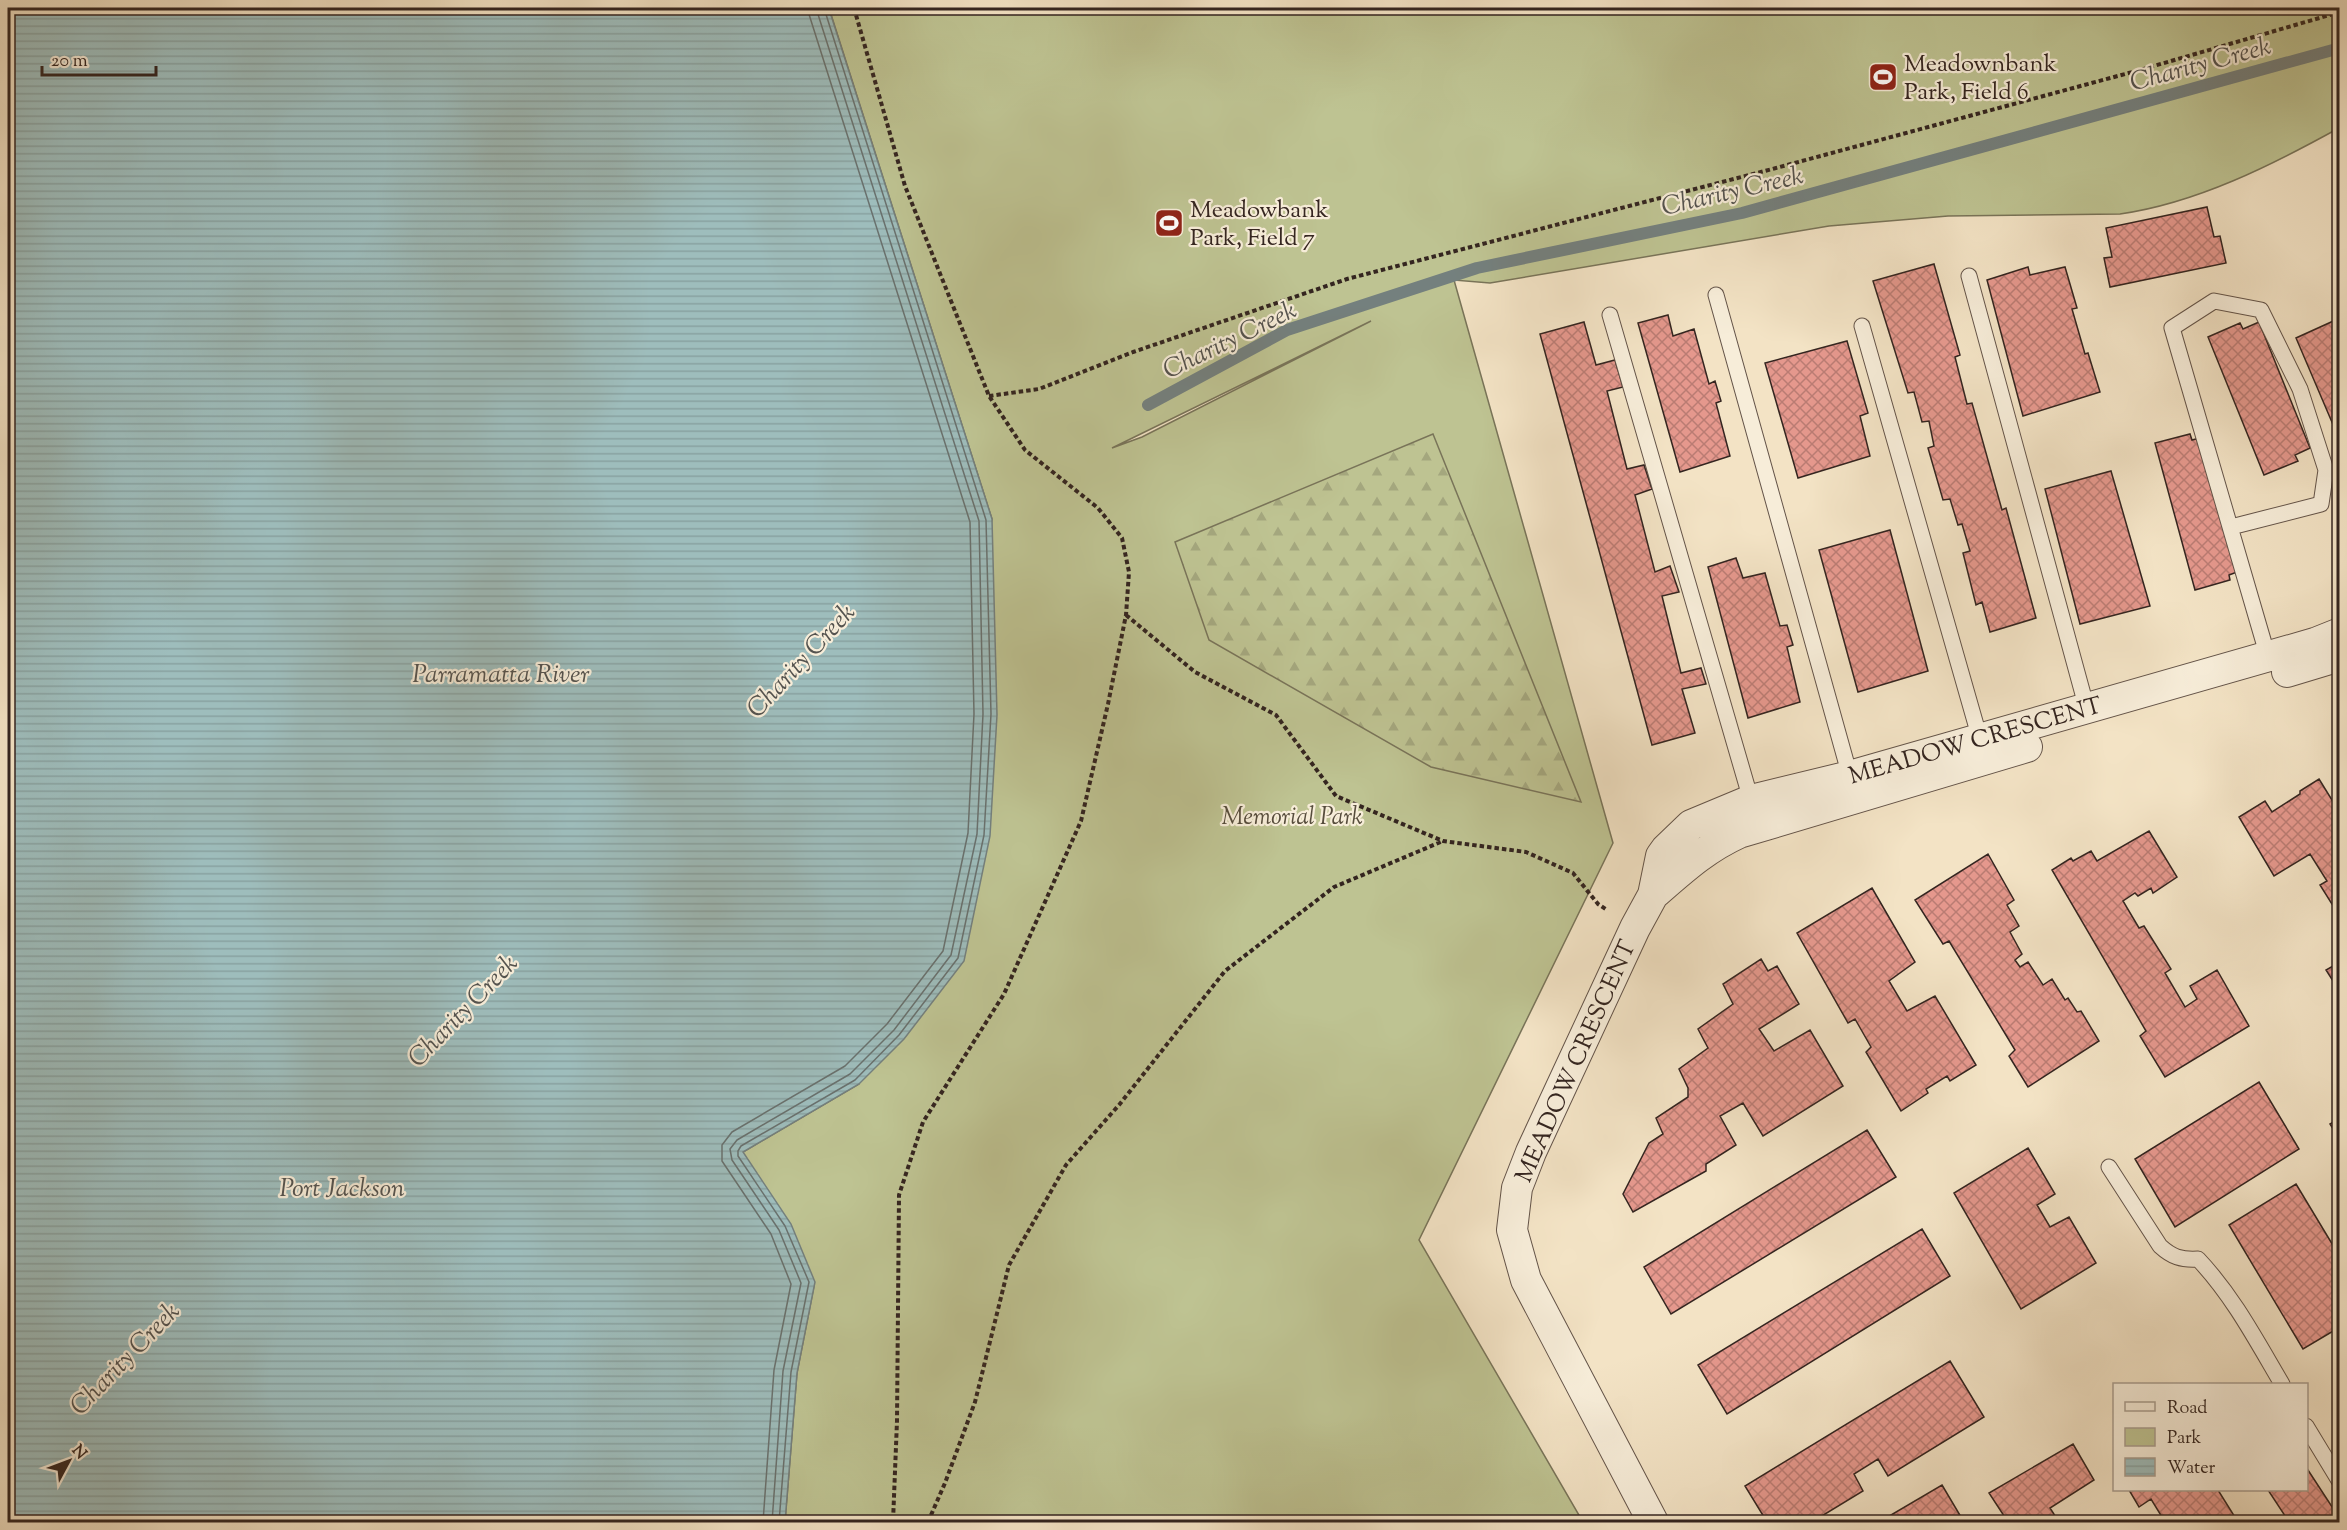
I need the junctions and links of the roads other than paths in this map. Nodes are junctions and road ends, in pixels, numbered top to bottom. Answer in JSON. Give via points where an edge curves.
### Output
{"nodes":[{"id":1,"x":1969,"y":276,"type":"dead end"},
{"id":2,"x":1716,"y":295,"type":"dead end"},
{"id":3,"x":1610,"y":315,"type":"dead end"},
{"id":4,"x":1862,"y":326,"type":"dead end"},
{"id":5,"x":2231,"y":527,"type":"junction"},
{"id":6,"x":2340,"y":633,"type":"edge"},
{"id":7,"x":2340,"y":656,"type":"edge"},
{"id":8,"x":2268,"y":657,"type":"junction"},
{"id":9,"x":2086,"y":708,"type":"junction"},
{"id":10,"x":1980,"y":739,"type":"junction"},
{"id":11,"x":1850,"y":776,"type":"junction"},
{"id":12,"x":1751,"y":800,"type":"junction"},
{"id":13,"x":1653,"y":895,"type":"junction"},
{"id":14,"x":2109,"y":1167,"type":"dead end"},
{"id":15,"x":2281,"y":1383,"type":"edge"},
{"id":16,"x":2308,"y":1428,"type":"edge"},
{"id":17,"x":2340,"y":1482,"type":"edge"},
{"id":18,"x":1653,"y":1522,"type":"edge"}],
"edges":[{"from":1,"to":9,"type":"lane"},
{"from":2,"to":11,"type":"lane"},
{"from":3,"to":12,"type":"lane"},
{"from":4,"to":10,"type":"lane"},
{"from":5,"to":5,"type":"lane","via":[[2172,328],[2214,301],[2261,310],[2300,389],[2326,470],[2321,504]]},
{"from":5,"to":8,"type":"lane"},
{"from":6,"to":8,"type":"street","name":"MEADOW CRESCENT"},
{"from":7,"to":13,"type":"street","name":"MEADOW CRESCENT","via":[[1739,833],[1696,857]]},
{"from":8,"to":9,"type":"street","name":"MEADOW CRESCENT"},
{"from":9,"to":10,"type":"street","name":"MEADOW CRESCENT"},
{"from":10,"to":11,"type":"street","name":"MEADOW CRESCENT"},
{"from":11,"to":12,"type":"street","name":"MEADOW CRESCENT"},
{"from":12,"to":13,"type":"street","name":"MEADOW CRESCENT","via":[[1691,825],[1665,849]]},
{"from":13,"to":18,"type":"street","name":"MEADOW CRESCENT","via":[[1531,1152],[1517,1188],[1512,1230],[1526,1280]]},
{"from":14,"to":15,"type":"lane","via":[[2160,1246],[2183,1260],[2198,1259],[2216,1278]]},
{"from":16,"to":17,"type":"lane"}]}
